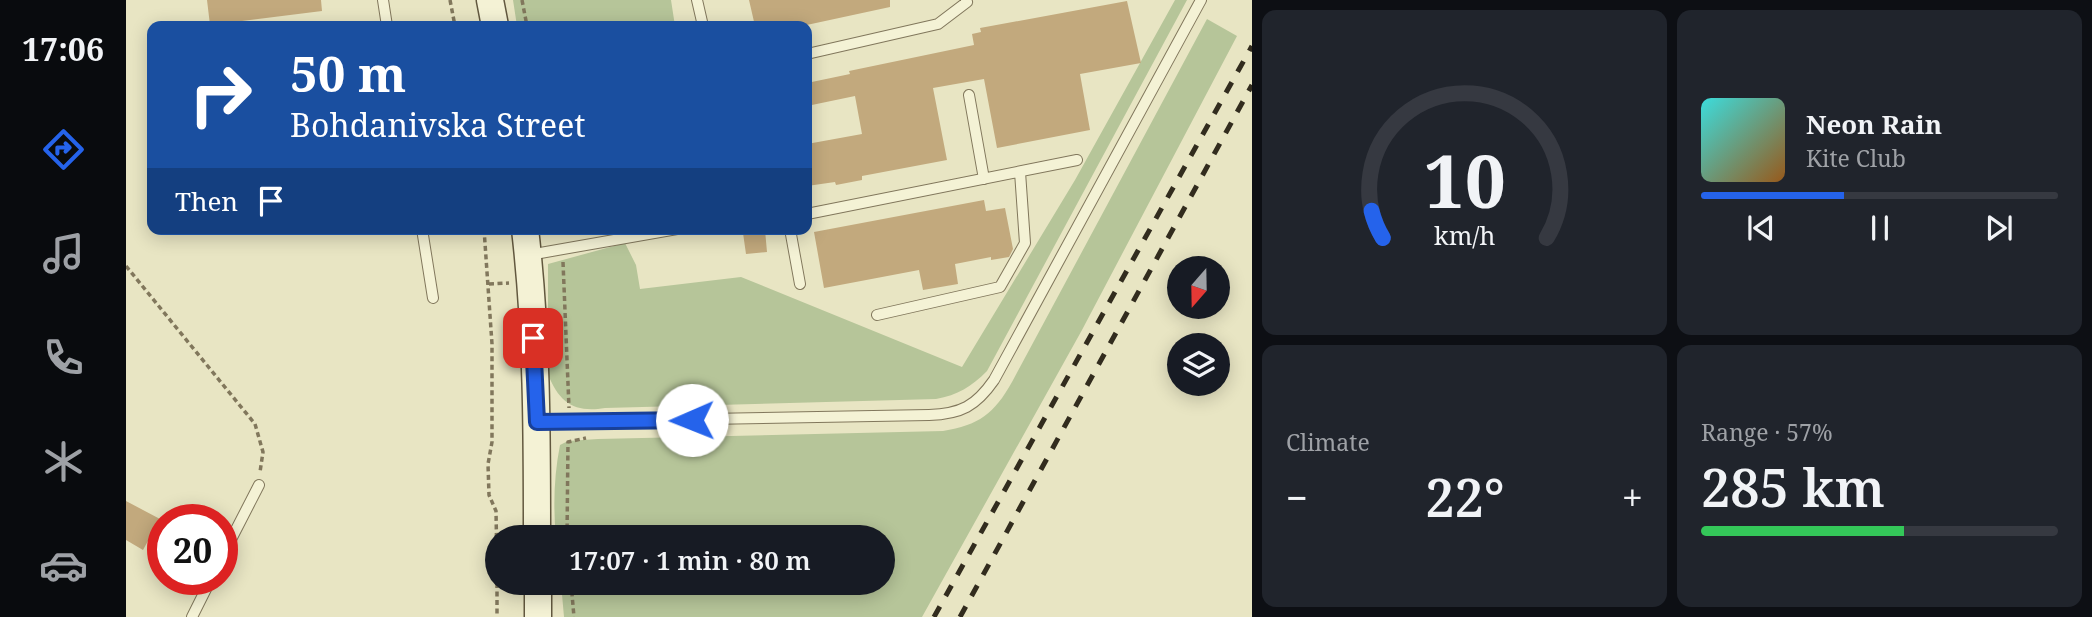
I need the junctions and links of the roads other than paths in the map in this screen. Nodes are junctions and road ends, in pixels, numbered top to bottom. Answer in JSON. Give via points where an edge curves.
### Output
{"nodes":[{"id":1,"x":383,"y":0,"type":"edge"},
{"id":2,"x":490,"y":0,"type":"edge"},
{"id":3,"x":697,"y":0,"type":"edge"},
{"id":4,"x":966,"y":0,"type":"edge"},
{"id":5,"x":1201,"y":0,"type":"edge"},
{"id":6,"x":386,"y":21,"type":"edge"},
{"id":7,"x":494,"y":21,"type":"edge"},
{"id":8,"x":702,"y":21,"type":"edge"},
{"id":9,"x":812,"y":53,"type":"edge"},
{"id":10,"x":969,"y":95,"type":"dead end"},
{"id":11,"x":1077,"y":160,"type":"dead end"},
{"id":12,"x":1020,"y":172,"type":"junction"},
{"id":13,"x":984,"y":179,"type":"junction"},
{"id":14,"x":812,"y":213,"type":"edge"},
{"id":15,"x":423,"y":235,"type":"edge"},
{"id":16,"x":644,"y":235,"type":"edge"},
{"id":17,"x":791,"y":235,"type":"edge"},
{"id":18,"x":526,"y":242,"type":"edge"},
{"id":19,"x":800,"y":284,"type":"dead end"},
{"id":20,"x":433,"y":298,"type":"dead end"},
{"id":21,"x":877,"y":315,"type":"dead end"},
{"id":22,"x":537,"y":422,"type":"junction"},
{"id":23,"x":259,"y":485,"type":"road end"},
{"id":24,"x":537,"y":525,"type":"edge"},
{"id":25,"x":238,"y":526,"type":"edge"},
{"id":26,"x":203,"y":595,"type":"edge"},
{"id":27,"x":538,"y":595,"type":"edge"},
{"id":28,"x":192,"y":617,"type":"edge"},
{"id":29,"x":538,"y":617,"type":"edge"}],
"edges":[{"from":1,"to":6,"type":"lane"},
{"from":2,"to":7,"type":"main road"},
{"from":3,"to":8,"type":"lane"},
{"from":4,"to":9,"type":"lane","via":[[938,24]]},
{"from":5,"to":22,"type":"lane","via":[[994,380],[983,396],[967,407],[929,415]]},
{"from":10,"to":13,"type":"lane"},
{"from":11,"to":12,"type":"lane"},
{"from":12,"to":13,"type":"lane"},
{"from":12,"to":21,"type":"lane","via":[[1025,243],[1000,287]]},
{"from":13,"to":14,"type":"lane"},
{"from":15,"to":20,"type":"lane"},
{"from":16,"to":18,"type":"lane","via":[[562,250]]},
{"from":17,"to":19,"type":"lane"},
{"from":18,"to":22,"type":"main road"},
{"from":22,"to":24,"type":"main road"},
{"from":23,"to":25,"type":"lane"},
{"from":26,"to":28,"type":"lane"},
{"from":27,"to":29,"type":"main road"}]}
